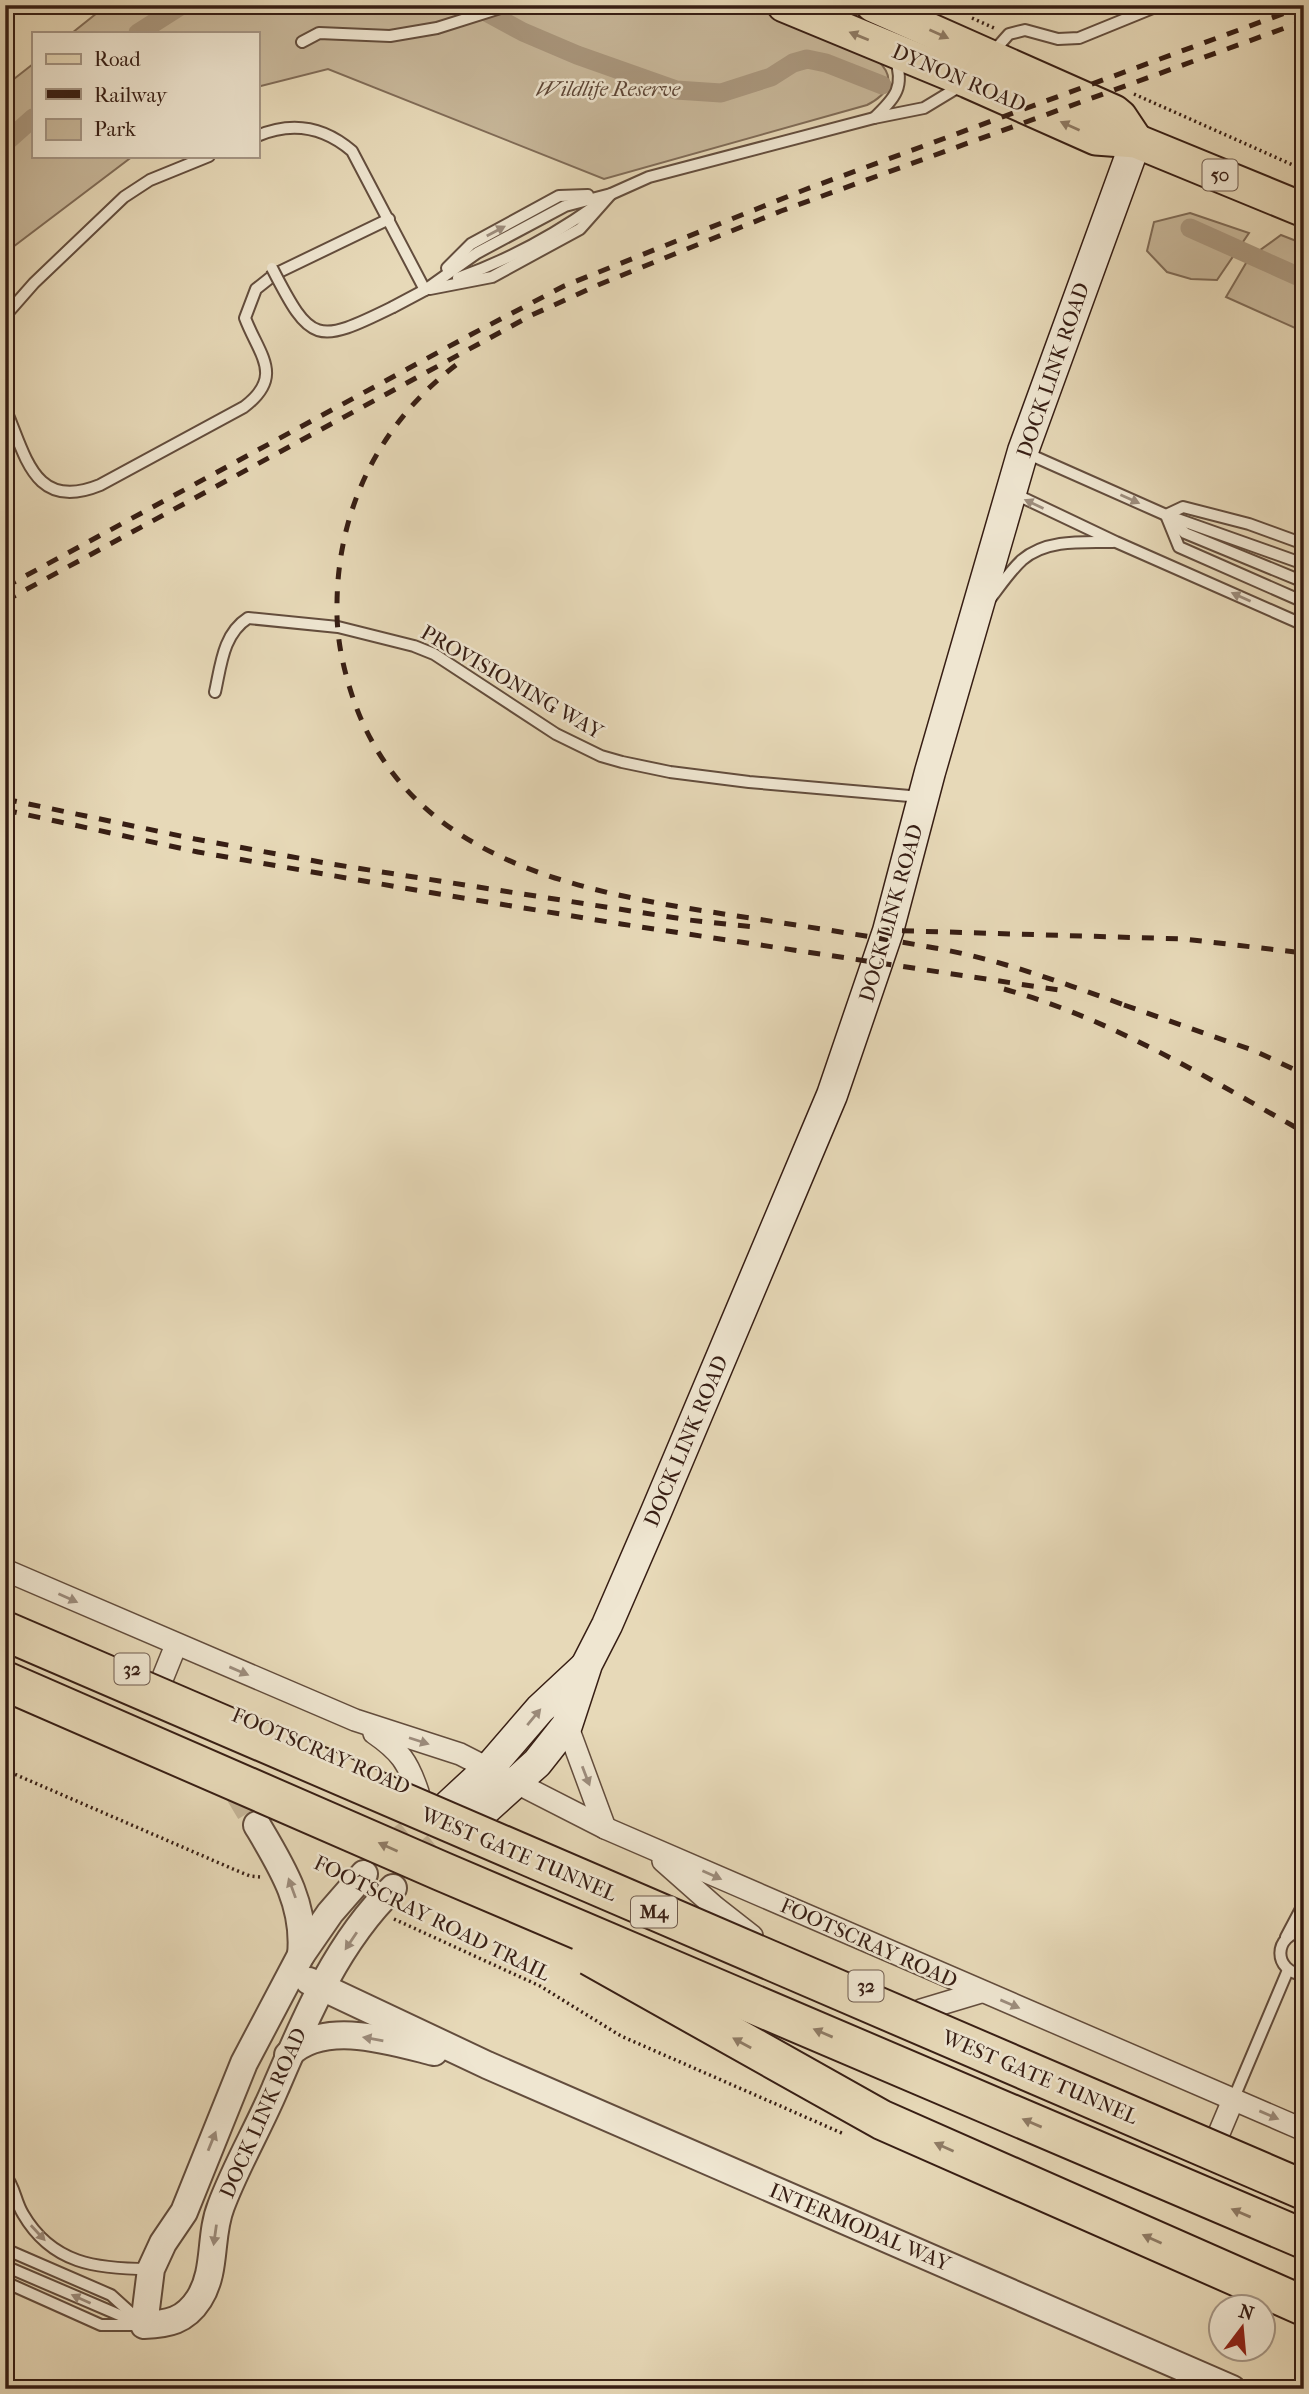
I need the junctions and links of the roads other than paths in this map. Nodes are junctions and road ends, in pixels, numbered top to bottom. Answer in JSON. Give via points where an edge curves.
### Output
{"nodes":[{"id":1,"x":784,"y":5,"type":"edge"},
{"id":2,"x":873,"y":5,"type":"edge"},
{"id":3,"x":1160,"y":5,"type":"edge"},
{"id":4,"x":506,"y":7,"type":"edge"},
{"id":5,"x":302,"y":43,"type":"dead end"},
{"id":6,"x":893,"y":50,"type":"junction"},
{"id":7,"x":990,"y":56,"type":"junction"},
{"id":8,"x":968,"y":81,"type":"junction"},
{"id":9,"x":874,"y":118,"type":"junction"},
{"id":10,"x":259,"y":135,"type":"edge"},
{"id":11,"x":1136,"y":141,"type":"junction"},
{"id":12,"x":204,"y":158,"type":"edge"},
{"id":13,"x":611,"y":194,"type":"junction"},
{"id":14,"x":1304,"y":210,"type":"edge"},
{"id":15,"x":389,"y":219,"type":"junction"},
{"id":16,"x":272,"y":268,"type":"dead end"},
{"id":17,"x":425,"y":290,"type":"junction"},
{"id":18,"x":5,"y":316,"type":"edge"},
{"id":19,"x":5,"y":408,"type":"edge"},
{"id":20,"x":1023,"y":451,"type":"junction"},
{"id":21,"x":1011,"y":492,"type":"junction"},
{"id":22,"x":1166,"y":515,"type":"junction"},
{"id":23,"x":1116,"y":542,"type":"junction"},
{"id":24,"x":1304,"y":544,"type":"edge"},
{"id":25,"x":1304,"y":564,"type":"edge"},
{"id":26,"x":1304,"y":582,"type":"edge"},
{"id":27,"x":1304,"y":601,"type":"edge"},
{"id":28,"x":973,"y":618,"type":"junction"},
{"id":29,"x":1304,"y":625,"type":"edge"},
{"id":30,"x":215,"y":692,"type":"dead end"},
{"id":31,"x":923,"y":797,"type":"junction"},
{"id":32,"x":5,"y":1570,"type":"edge"},
{"id":33,"x":5,"y":1613,"type":"edge"},
{"id":34,"x":5,"y":1631,"type":"edge"},
{"id":35,"x":176,"y":1645,"type":"junction"},
{"id":36,"x":587,"y":1664,"type":"junction"},
{"id":37,"x":5,"y":1681,"type":"edge"},
{"id":38,"x":161,"y":1682,"type":"junction"},
{"id":39,"x":355,"y":1720,"type":"junction"},
{"id":40,"x":567,"y":1725,"type":"junction"},
{"id":41,"x":489,"y":1768,"type":"junction"},
{"id":42,"x":517,"y":1783,"type":"junction"},
{"id":43,"x":448,"y":1805,"type":"junction"},
{"id":44,"x":257,"y":1825,"type":"tunnel mouth"},
{"id":45,"x":605,"y":1828,"type":"junction"},
{"id":46,"x":643,"y":1844,"type":"junction"},
{"id":47,"x":441,"y":1871,"type":"junction"},
{"id":48,"x":364,"y":1874,"type":"tunnel mouth"},
{"id":49,"x":393,"y":1888,"type":"tunnel mouth"},
{"id":50,"x":1304,"y":1903,"type":"edge"},
{"id":51,"x":1304,"y":1931,"type":"edge"},
{"id":52,"x":752,"y":1936,"type":"junction"},
{"id":53,"x":1285,"y":1939,"type":"junction"},
{"id":54,"x":295,"y":1964,"type":"junction"},
{"id":55,"x":1288,"y":1970,"type":"junction"},
{"id":56,"x":1304,"y":1975,"type":"edge"},
{"id":57,"x":323,"y":1987,"type":"junction"},
{"id":58,"x":981,"y":1992,"type":"junction"},
{"id":59,"x":921,"y":2010,"type":"junction"},
{"id":60,"x":288,"y":2055,"type":"junction"},
{"id":61,"x":487,"y":2065,"type":"junction"},
{"id":62,"x":1233,"y":2100,"type":"junction"},
{"id":63,"x":1304,"y":2130,"type":"edge"},
{"id":64,"x":1217,"y":2138,"type":"junction"},
{"id":65,"x":5,"y":2175,"type":"edge"},
{"id":66,"x":1304,"y":2176,"type":"edge"},
{"id":67,"x":1304,"y":2190,"type":"edge"},
{"id":68,"x":1304,"y":2239,"type":"edge"},
{"id":69,"x":5,"y":2249,"type":"edge"},
{"id":70,"x":5,"y":2266,"type":"edge"},
{"id":71,"x":151,"y":2269,"type":"junction"},
{"id":72,"x":5,"y":2282,"type":"edge"},
{"id":73,"x":1304,"y":2306,"type":"edge"},
{"id":74,"x":144,"y":2325,"type":"junction"},
{"id":75,"x":1232,"y":2389,"type":"edge"}],
"edges":[{"from":6,"to":1,"type":"main road","name":"DYNON ROAD","number":"50","one_way":true},
{"from":2,"to":7,"type":"main road","name":"DYNON ROAD","one_way":true},
{"from":3,"to":7,"type":"lane","via":[[1079,38],[1064,40],[1025,30],[1009,34]]},
{"from":4,"to":5,"type":"lane","via":[[437,28],[390,36],[319,33]]},
{"from":6,"to":8,"type":"main road","name":"DYNON ROAD","number":"50"},
{"from":6,"to":9,"type":"lane","via":[[899,84],[895,96]]},
{"from":7,"to":8,"type":"main road"},
{"from":7,"to":11,"type":"main road","name":"DYNON ROAD","via":[[1114,112]]},
{"from":8,"to":9,"type":"lane","via":[[927,107]]},
{"from":11,"to":8,"type":"main road","name":"DYNON ROAD","number":"50","one_way":true,"via":[[1096,138]]},
{"from":9,"to":13,"type":"lane","via":[[649,177]]},
{"from":10,"to":15,"type":"lane","via":[[292,127],[332,136],[352,151]]},
{"from":11,"to":14,"type":"main road","name":"DYNON ROAD","number":"50"},
{"from":11,"to":20,"type":"main road","name":"DOCK LINK ROAD"},
{"from":12,"to":18,"type":"lane","via":[[150,180],[124,197]]},
{"from":13,"to":17,"type":"lane","via":[[574,220],[486,268]]},
{"from":13,"to":17,"type":"lane","via":[[565,206],[477,253]]},
{"from":13,"to":17,"type":"lane","via":[[580,229],[492,277]]},
{"from":17,"to":13,"type":"lane","one_way":true,"via":[[471,244],[559,197]]},
{"from":15,"to":17,"type":"lane"},
{"from":15,"to":19,"type":"lane","via":[[275,274],[256,289],[245,318],[267,376],[258,397],[100,485],[66,494],[44,484],[30,465]]},
{"from":16,"to":17,"type":"lane","bridge":true,"via":[[293,310],[317,330],[348,328]]},
{"from":20,"to":21,"type":"main road","name":"DOCK LINK ROAD"},
{"from":20,"to":22,"type":"lane","one_way":true},
{"from":23,"to":21,"type":"lane","one_way":true},
{"from":21,"to":28,"type":"main road","name":"DOCK LINK ROAD"},
{"from":22,"to":24,"type":"lane","via":[[1183,507]]},
{"from":22,"to":25,"type":"lane"},
{"from":22,"to":26,"type":"lane","via":[[1185,533]]},
{"from":22,"to":27,"type":"lane","via":[[1179,547]]},
{"from":23,"to":28,"type":"lane","via":[[1068,542],[1042,548],[1023,560]]},
{"from":29,"to":23,"type":"lane","one_way":true},
{"from":28,"to":31,"type":"main road","name":"DOCK LINK ROAD"},
{"from":30,"to":31,"type":"lane","name":"PROVISIONING WAY","via":[[232,630],[248,618],[338,627],[398,640],[434,654],[556,734],[601,756],[670,772]]},
{"from":31,"to":36,"type":"main road","name":"DOCK LINK ROAD","via":[[879,962],[832,1095],[662,1499]]},
{"from":32,"to":35,"type":"street","name":"FOOTSCRAY ROAD","one_way":true},
{"from":33,"to":38,"type":"main road","name":"FOOTSCRAY ROAD","number":"32"},
{"from":34,"to":67,"type":"highway","name":"WEST GATE TUNNEL","number":"M4","bridge":true},
{"from":35,"to":38,"type":"street"},
{"from":35,"to":39,"type":"street","name":"FOOTSCRAY ROAD","one_way":true},
{"from":36,"to":40,"type":"main road","name":"DOCK LINK ROAD"},
{"from":41,"to":36,"type":"main road","name":"DOCK LINK ROAD","one_way":true},
{"from":47,"to":37,"type":"highway","number":"M4","one_way":true,"bridge":true},
{"from":38,"to":43,"type":"main road","name":"FOOTSCRAY ROAD","number":"32"},
{"from":39,"to":41,"type":"street","name":"FOOTSCRAY ROAD","one_way":true},
{"from":39,"to":43,"type":"street","via":[[395,1748]]},
{"from":40,"to":42,"type":"main road","name":"DOCK LINK ROAD"},
{"from":40,"to":45,"type":"street","one_way":true},
{"from":41,"to":42,"type":"street","name":"FOOTSCRAY ROAD"},
{"from":41,"to":43,"type":"main road","name":"DOCK LINK ROAD"},
{"from":42,"to":43,"type":"main road","name":"DOCK LINK ROAD"},
{"from":42,"to":45,"type":"street","name":"FOOTSCRAY ROAD"},
{"from":43,"to":52,"type":"main road","name":"FOOTSCRAY ROAD","number":"32"},
{"from":54,"to":44,"type":"street","one_way":true,"via":[[302,1935],[300,1914],[286,1874]]},
{"from":45,"to":46,"type":"street","name":"FOOTSCRAY ROAD"},
{"from":46,"to":52,"type":"street","name":"FOOTSCRAY ROAD"},
{"from":46,"to":58,"type":"street","name":"FOOTSCRAY ROAD","one_way":true},
{"from":68,"to":47,"type":"highway","number":"M4","one_way":true,"bridge":true},
{"from":73,"to":47,"type":"highway","one_way":true,"bridge":true,"via":[[882,2120]]},
{"from":48,"to":54,"type":"street","name":"DOCK LINK ROAD"},
{"from":49,"to":57,"type":"street","name":"DOCK LINK ROAD","one_way":true,"via":[[373,1909]]},
{"from":50,"to":53,"type":"lane"},
{"from":51,"to":53,"type":"lane"},
{"from":52,"to":59,"type":"main road","name":"FOOTSCRAY ROAD","number":"32"},
{"from":53,"to":55,"type":"lane","via":[[1280,1952]]},
{"from":54,"to":57,"type":"street","name":"INTERMODAL WAY"},
{"from":71,"to":54,"type":"street","name":"DOCK LINK ROAD","one_way":true,"via":[[184,2212],[244,2063]]},
{"from":55,"to":56,"type":"lane"},
{"from":55,"to":62,"type":"lane"},
{"from":57,"to":60,"type":"street","name":"DOCK LINK ROAD"},
{"from":57,"to":61,"type":"street","name":"INTERMODAL WAY"},
{"from":58,"to":59,"type":"street","name":"FOOTSCRAY ROAD"},
{"from":58,"to":62,"type":"street","name":"FOOTSCRAY ROAD","one_way":true},
{"from":59,"to":64,"type":"main road","name":"FOOTSCRAY ROAD","number":"32"},
{"from":61,"to":60,"type":"street","name":"INTERMODAL WAY","one_way":true,"via":[[348,2035],[314,2038]]},
{"from":60,"to":74,"type":"street","name":"DOCK LINK ROAD","one_way":true,"via":[[220,2208],[210,2272],[201,2297],[183,2317]]},
{"from":61,"to":75,"type":"street","name":"INTERMODAL WAY"},
{"from":62,"to":63,"type":"street","name":"FOOTSCRAY ROAD","one_way":true},
{"from":62,"to":64,"type":"street"},
{"from":64,"to":66,"type":"main road","name":"FOOTSCRAY ROAD","number":"32"},
{"from":65,"to":71,"type":"lane","one_way":true,"via":[[21,2211],[49,2245],[86,2264]]},
{"from":69,"to":74,"type":"lane","via":[[111,2295]]},
{"from":74,"to":70,"type":"lane","one_way":true},
{"from":71,"to":74,"type":"street","name":"DOCK LINK ROAD"},
{"from":72,"to":74,"type":"lane","via":[[101,2325]]}]}
